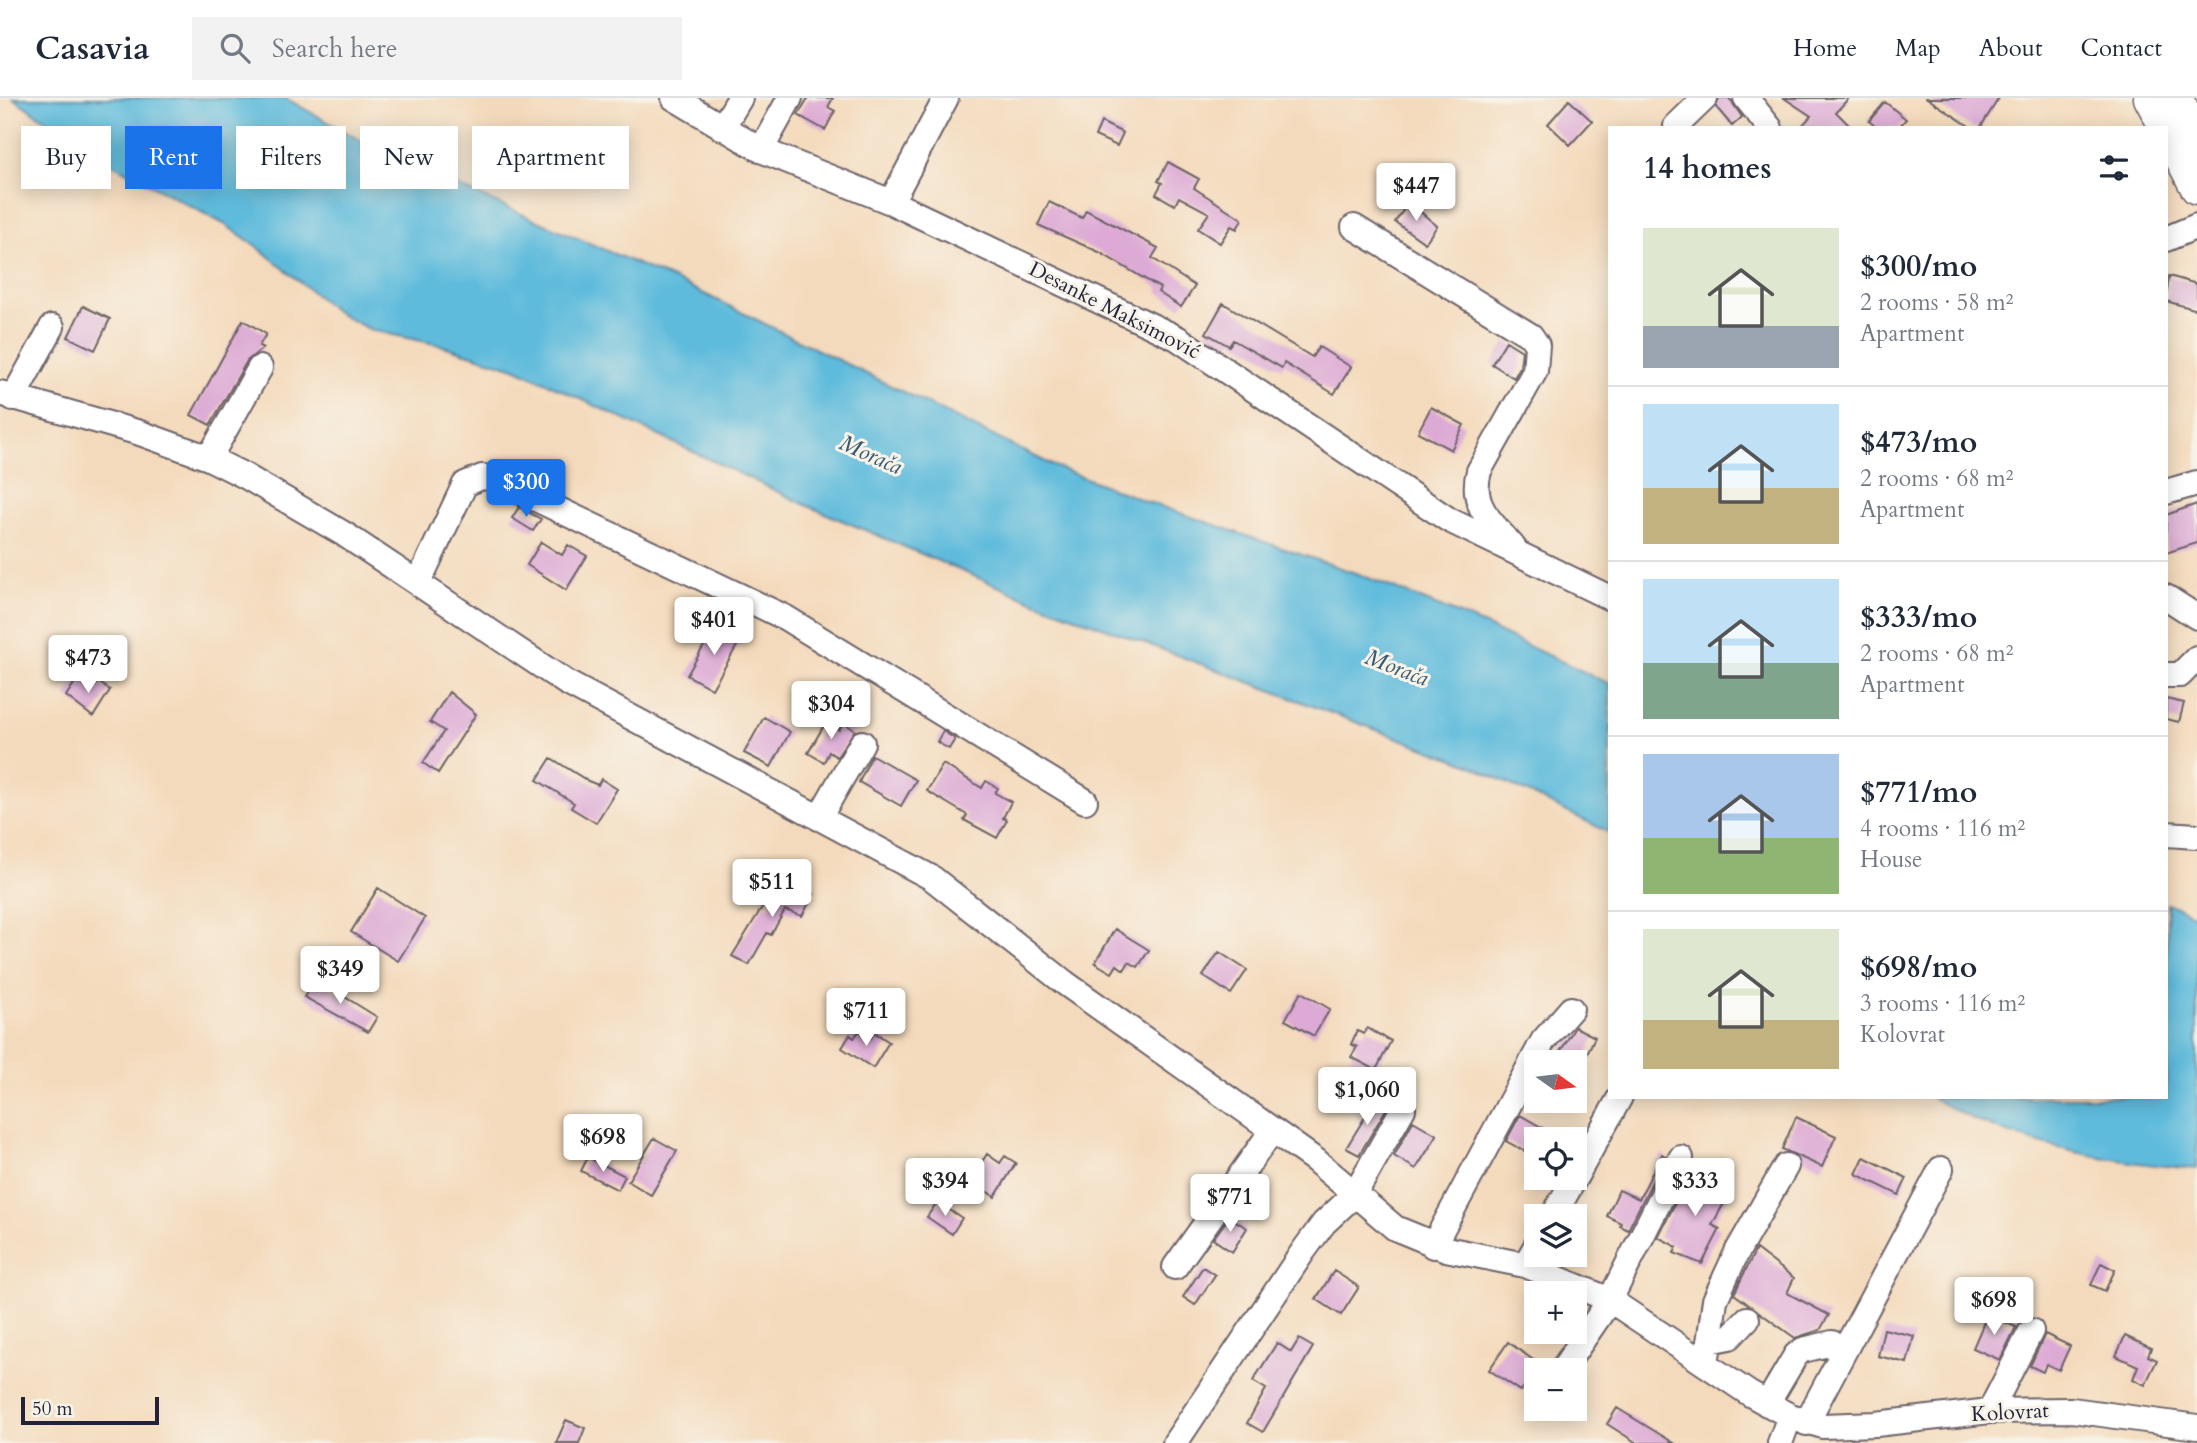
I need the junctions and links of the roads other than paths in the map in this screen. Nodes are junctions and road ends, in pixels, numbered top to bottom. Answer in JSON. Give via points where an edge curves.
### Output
{"nodes":[{"id":1,"x":674,"y":98,"type":"edge"},
{"id":2,"x":740,"y":98,"type":"edge"},
{"id":3,"x":790,"y":98,"type":"edge"},
{"id":4,"x":946,"y":98,"type":"edge"},
{"id":5,"x":1705,"y":98,"type":"edge"},
{"id":6,"x":1746,"y":98,"type":"edge"},
{"id":7,"x":2138,"y":98,"type":"edge"},
{"id":8,"x":2150,"y":98,"type":"edge"},
{"id":9,"x":2176,"y":98,"type":"edge"},
{"id":10,"x":1676,"y":126,"type":"dead end"},
{"id":11,"x":1768,"y":126,"type":"edge"},
{"id":12,"x":2153,"y":126,"type":"edge"},
{"id":13,"x":2164,"y":126,"type":"edge"},
{"id":14,"x":722,"y":128,"type":"junction"},
{"id":15,"x":2168,"y":131,"type":"edge"},
{"id":16,"x":2182,"y":148,"type":"edge"},
{"id":17,"x":761,"y":150,"type":"junction"},
{"id":18,"x":2197,"y":188,"type":"edge"},
{"id":19,"x":891,"y":202,"type":"junction"},
{"id":20,"x":2197,"y":226,"type":"edge"},
{"id":21,"x":1353,"y":227,"type":"dead end"},
{"id":22,"x":2168,"y":238,"type":"edge"},
{"id":23,"x":52,"y":327,"type":"dead end"},
{"id":24,"x":260,"y":368,"type":"dead end"},
{"id":25,"x":6,"y":396,"type":"edge"},
{"id":26,"x":209,"y":458,"type":"junction"},
{"id":27,"x":2197,"y":483,"type":"edge"},
{"id":28,"x":2168,"y":491,"type":"edge"},
{"id":29,"x":1519,"y":555,"type":"junction"},
{"id":30,"x":418,"y":583,"type":"junction"},
{"id":31,"x":1608,"y":597,"type":"edge"},
{"id":32,"x":2168,"y":598,"type":"edge"},
{"id":33,"x":2197,"y":617,"type":"edge"},
{"id":34,"x":2197,"y":657,"type":"edge"},
{"id":35,"x":2168,"y":675,"type":"edge"},
{"id":36,"x":862,"y":743,"type":"dead end"},
{"id":37,"x":1085,"y":802,"type":"dead end"},
{"id":38,"x":819,"y":818,"type":"junction"},
{"id":39,"x":2168,"y":834,"type":"edge"},
{"id":40,"x":2197,"y":836,"type":"edge"},
{"id":41,"x":1571,"y":1009,"type":"dead end"},
{"id":42,"x":1619,"y":1099,"type":"edge"},
{"id":43,"x":1403,"y":1109,"type":"dead end"},
{"id":44,"x":1272,"y":1131,"type":"junction"},
{"id":45,"x":1587,"y":1156,"type":"edge"},
{"id":46,"x":1681,"y":1158,"type":"dead end"},
{"id":47,"x":1786,"y":1166,"type":"dead end"},
{"id":48,"x":1941,"y":1170,"type":"dead end"},
{"id":49,"x":1354,"y":1195,"type":"junction"},
{"id":50,"x":1433,"y":1246,"type":"junction"},
{"id":51,"x":1524,"y":1255,"type":"edge"},
{"id":52,"x":1175,"y":1267,"type":"dead end"},
{"id":53,"x":1551,"y":1267,"type":"edge"},
{"id":54,"x":1610,"y":1300,"type":"junction"},
{"id":55,"x":1747,"y":1319,"type":"dead end"},
{"id":56,"x":2031,"y":1331,"type":"dead end"},
{"id":57,"x":1832,"y":1343,"type":"dead end"},
{"id":58,"x":1707,"y":1352,"type":"junction"},
{"id":59,"x":1570,"y":1358,"type":"edge"},
{"id":60,"x":1767,"y":1404,"type":"junction"},
{"id":61,"x":1990,"y":1411,"type":"junction"},
{"id":62,"x":1813,"y":1427,"type":"edge"},
{"id":63,"x":2197,"y":1427,"type":"edge"},
{"id":64,"x":1175,"y":1443,"type":"edge"},
{"id":65,"x":1780,"y":1443,"type":"edge"}],
"edges":[{"from":1,"to":14,"type":"street","name":"Desanke Maksimović"},
{"from":2,"to":14,"type":"street"},
{"from":3,"to":17,"type":"street"},
{"from":4,"to":19,"type":"street"},
{"from":5,"to":10,"type":"street"},
{"from":6,"to":11,"type":"street"},
{"from":7,"to":12,"type":"street"},
{"from":8,"to":13,"type":"main road"},
{"from":9,"to":16,"type":"main road"},
{"from":14,"to":17,"type":"street","name":"Desanke Maksimović"},
{"from":15,"to":16,"type":"main road"},
{"from":16,"to":18,"type":"main road"},
{"from":17,"to":19,"type":"street","name":"Desanke Maksimović"},
{"from":19,"to":29,"type":"street","name":"Desanke Maksimović","via":[[1177,338],[1419,502]]},
{"from":20,"to":22,"type":"street"},
{"from":21,"to":29,"type":"street","via":[[1531,336],[1537,345],[1535,371],[1475,486],[1476,500]]},
{"from":23,"to":25,"type":"street"},
{"from":24,"to":26,"type":"street"},
{"from":25,"to":26,"type":"street","via":[[140,433]]},
{"from":26,"to":30,"type":"street","via":[[344,534]]},
{"from":27,"to":28,"type":"street"},
{"from":29,"to":31,"type":"street","name":"Desanke Maksimović"},
{"from":30,"to":37,"type":"street","via":[[466,484],[492,478],[786,618]]},
{"from":30,"to":38,"type":"street","via":[[567,682]]},
{"from":32,"to":33,"type":"street"},
{"from":34,"to":35,"type":"street","via":[[2186,671]]},
{"from":36,"to":38,"type":"street"},
{"from":38,"to":44,"type":"street","via":[[932,878],[1065,983]]},
{"from":39,"to":40,"type":"street"},
{"from":41,"to":50,"type":"street","via":[[1543,1041]]},
{"from":42,"to":45,"type":"street"},
{"from":43,"to":49,"type":"street"},
{"from":44,"to":49,"type":"street","via":[[1315,1160]]},
{"from":44,"to":52,"type":"street"},
{"from":46,"to":54,"type":"street"},
{"from":47,"to":58,"type":"street","via":[[1715,1300]]},
{"from":48,"to":62,"type":"street"},
{"from":49,"to":50,"type":"street","via":[[1395,1228]]},
{"from":49,"to":64,"type":"street","via":[[1304,1250]]},
{"from":50,"to":51,"type":"street"},
{"from":53,"to":54,"type":"street"},
{"from":54,"to":58,"type":"street"},
{"from":54,"to":59,"type":"street"},
{"from":55,"to":58,"type":"street"},
{"from":56,"to":61,"type":"street"},
{"from":57,"to":60,"type":"street","via":[[1796,1355]]},
{"from":58,"to":60,"type":"street"},
{"from":60,"to":62,"type":"street"},
{"from":61,"to":62,"type":"street","name":"Kolovrat"},
{"from":61,"to":63,"type":"street","name":"Kolovrat","via":[[2081,1410]]},
{"from":62,"to":65,"type":"street"}]}
